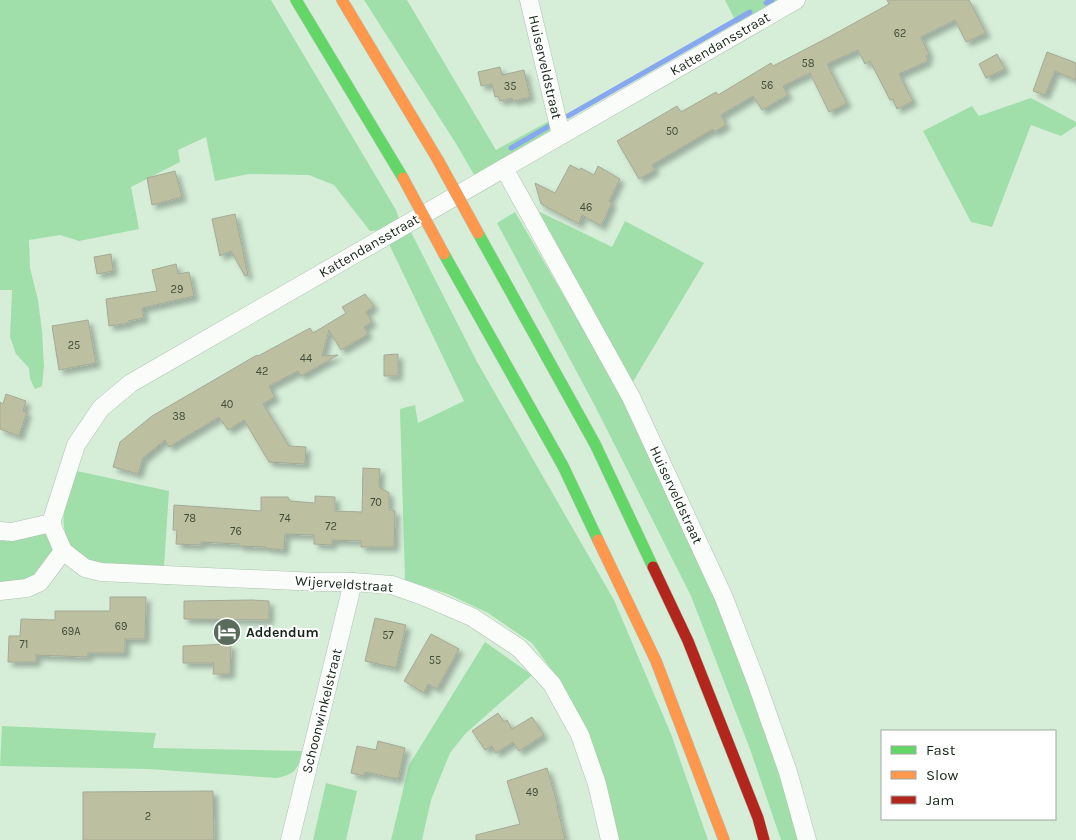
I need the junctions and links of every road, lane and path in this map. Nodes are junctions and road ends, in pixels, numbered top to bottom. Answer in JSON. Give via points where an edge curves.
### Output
{"nodes":[{"id":1,"x":296,"y":0,"type":"edge"},
{"id":2,"x":342,"y":0,"type":"edge"},
{"id":3,"x":529,"y":0,"type":"edge"},
{"id":4,"x":796,"y":0,"type":"edge"},
{"id":5,"x":561,"y":135,"type":"junction"},
{"id":6,"x":504,"y":168,"type":"junction"},
{"id":7,"x":51,"y":523,"type":"junction"},
{"id":8,"x":0,"y":532,"type":"edge"},
{"id":9,"x":63,"y":551,"type":"junction"},
{"id":10,"x":353,"y":582,"type":"junction"},
{"id":11,"x":0,"y":591,"type":"edge"},
{"id":12,"x":290,"y":840,"type":"edge"},
{"id":13,"x":610,"y":840,"type":"edge"},
{"id":14,"x":724,"y":840,"type":"edge"},
{"id":15,"x":764,"y":840,"type":"edge"},
{"id":16,"x":807,"y":840,"type":"edge"}],
"edges":[{"from":1,"to":14,"type":"highway","bridge":true,"via":[[402,178],[563,466],[656,661]]},
{"from":2,"to":15,"type":"highway","bridge":true,"via":[[438,160],[595,444],[688,640]]},
{"from":3,"to":5,"type":"street","name":"Huiserveldstraat"},
{"from":4,"to":5,"type":"street","name":"Kattendansstraat"},
{"from":5,"to":6,"type":"street","name":"Kattendansstraat"},
{"from":6,"to":7,"type":"street","name":"Kattendansstraat","via":[[130,383],[101,408],[76,445]]},
{"from":6,"to":16,"type":"street","name":"Huiserveldstraat","via":[[631,397],[724,598],[788,772]]},
{"from":7,"to":8,"type":"street"},
{"from":7,"to":9,"type":"street","name":"Wijerveldstraat"},
{"from":9,"to":10,"type":"street","name":"Wijerveldstraat","via":[[85,568],[101,572]]},
{"from":9,"to":11,"type":"street","via":[[40,582],[27,588]]},
{"from":10,"to":12,"type":"street","name":"Schoonwinkelstraat"},
{"from":10,"to":13,"type":"street","name":"Wijerveldstraat","via":[[392,585],[423,596],[472,617],[519,648],[552,684],[580,734],[597,784]]}]}
